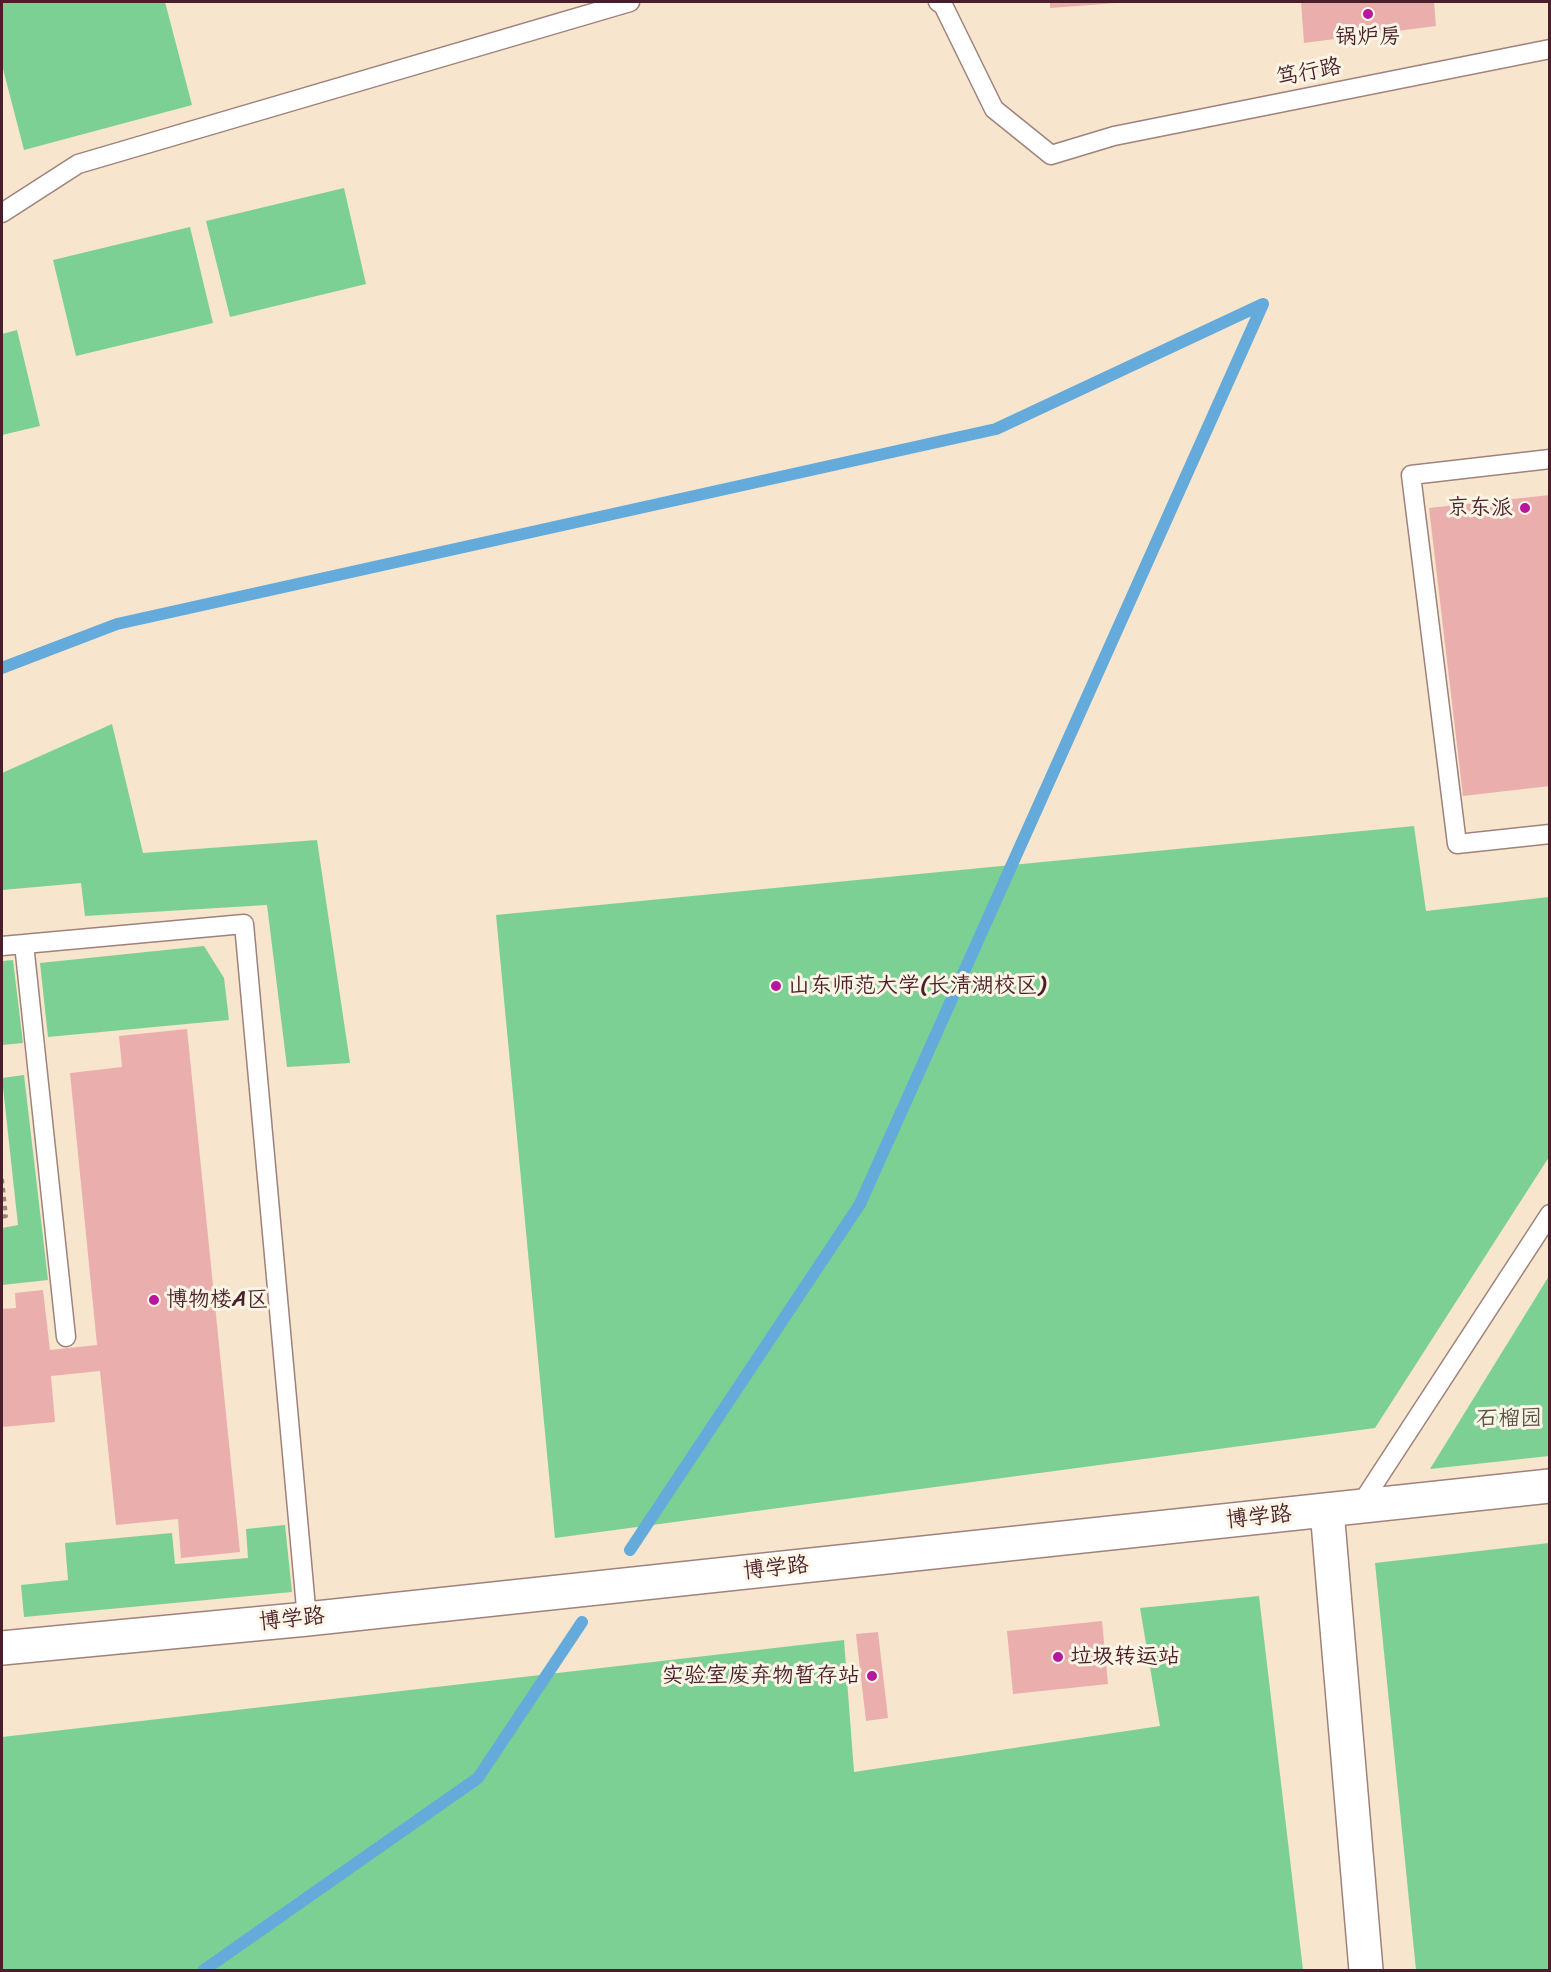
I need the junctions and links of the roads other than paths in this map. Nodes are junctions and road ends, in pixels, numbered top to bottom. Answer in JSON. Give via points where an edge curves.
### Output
{"nodes":[{"id":1,"x":630,"y":2,"type":"edge"},
{"id":2,"x":938,"y":2,"type":"edge"},
{"id":3,"x":1550,"y":49,"type":"edge"},
{"id":4,"x":2,"y":213,"type":"edge"},
{"id":5,"x":1550,"y":459,"type":"edge"},
{"id":6,"x":1550,"y":834,"type":"edge"},
{"id":7,"x":24,"y":944,"type":"junction"},
{"id":8,"x":2,"y":946,"type":"edge"},
{"id":9,"x":1550,"y":1214,"type":"edge"},
{"id":10,"x":66,"y":1337,"type":"dead end"},
{"id":11,"x":1550,"y":1486,"type":"edge"},
{"id":12,"x":1359,"y":1507,"type":"junction"},
{"id":13,"x":1327,"y":1510,"type":"junction"},
{"id":14,"x":307,"y":1619,"type":"junction"},
{"id":15,"x":2,"y":1648,"type":"edge"},
{"id":16,"x":1366,"y":1971,"type":"edge"}],
"edges":[{"from":1,"to":4,"type":"lane","via":[[78,164]]},
{"from":2,"to":3,"type":"lane","name":"笃行路","via":[[943,5],[994,109],[1051,155],[1114,136]]},
{"from":5,"to":6,"type":"lane","via":[[1411,475],[1457,844]]},
{"from":7,"to":8,"type":"lane"},
{"from":7,"to":10,"type":"lane"},
{"from":7,"to":14,"type":"lane","via":[[244,924]]},
{"from":9,"to":12,"type":"lane"},
{"from":11,"to":12,"type":"street","name":"博学路"},
{"from":12,"to":13,"type":"street","name":"博学路"},
{"from":13,"to":14,"type":"street","name":"博学路"},
{"from":13,"to":16,"type":"street"},
{"from":14,"to":15,"type":"street","name":"博学路"}]}
